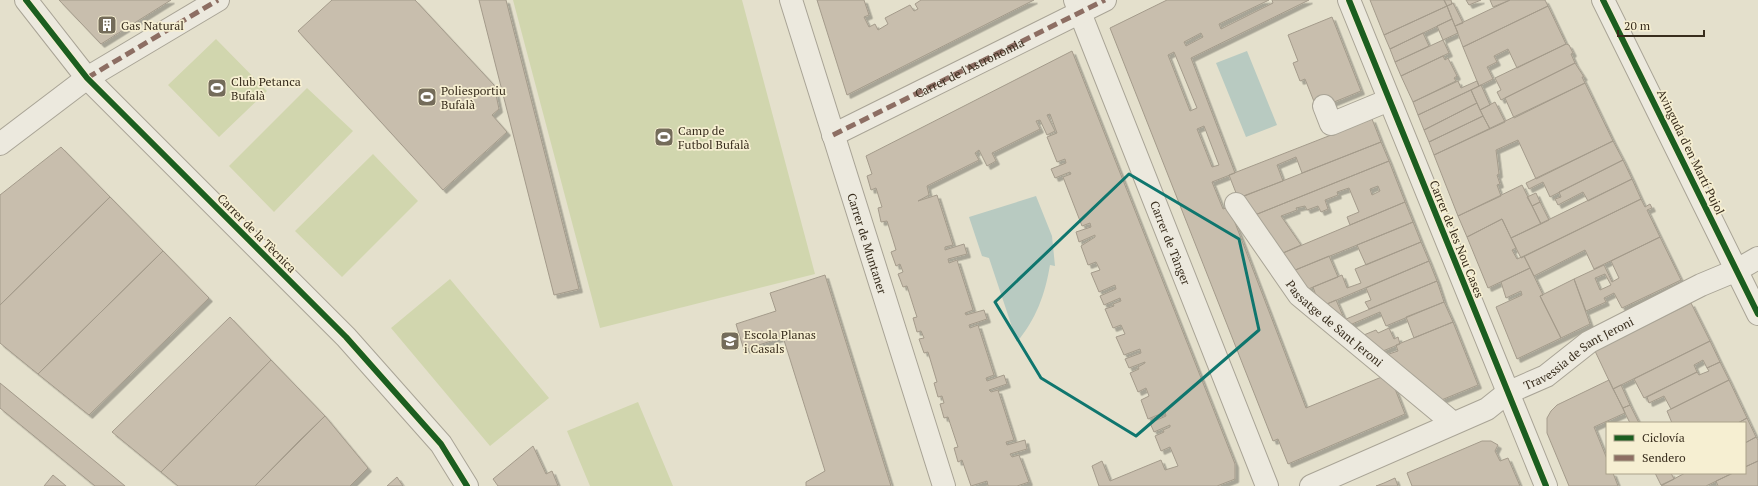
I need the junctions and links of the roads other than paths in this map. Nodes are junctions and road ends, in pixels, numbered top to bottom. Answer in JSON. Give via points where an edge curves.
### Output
{"nodes":[{"id":1,"x":26,"y":0,"type":"edge"},
{"id":2,"x":218,"y":0,"type":"edge"},
{"id":3,"x":791,"y":0,"type":"edge"},
{"id":4,"x":1105,"y":0,"type":"edge"},
{"id":5,"x":1349,"y":0,"type":"edge"},
{"id":6,"x":1603,"y":0,"type":"edge"},
{"id":7,"x":1077,"y":6,"type":"edge"},
{"id":8,"x":87,"y":78,"type":"junction"},
{"id":9,"x":1389,"y":100,"type":"junction"},
{"id":10,"x":1324,"y":106,"type":"dead end"},
{"id":11,"x":833,"y":135,"type":"junction"},
{"id":12,"x":0,"y":144,"type":"edge"},
{"id":13,"x":1236,"y":204,"type":"dead end"},
{"id":14,"x":1758,"y":258,"type":"edge"},
{"id":15,"x":1737,"y":270,"type":"junction"},
{"id":16,"x":1758,"y":314,"type":"edge"},
{"id":17,"x":1507,"y":393,"type":"junction"},
{"id":18,"x":1453,"y":423,"type":"junction"},
{"id":19,"x":468,"y":486,"type":"edge"},
{"id":20,"x":944,"y":486,"type":"edge"},
{"id":21,"x":1267,"y":486,"type":"edge"},
{"id":22,"x":1311,"y":486,"type":"edge"},
{"id":23,"x":1546,"y":486,"type":"edge"}],
"edges":[{"from":1,"to":8,"type":"street","name":"Carrer de la Tècnica"},
{"from":2,"to":8,"type":"street"},
{"from":3,"to":11,"type":"street","name":"Carrer de Muntaner"},
{"from":4,"to":7,"type":"street","name":"Carrer de l'Astronomia"},
{"from":5,"to":9,"type":"street","name":"Carrer de les Nou Cases"},
{"from":6,"to":15,"type":"street","name":"Avinguda d'en Martí Pujol"},
{"from":7,"to":11,"type":"street","name":"Carrer de l'Astronomia"},
{"from":7,"to":21,"type":"street","name":"Carrer de Tànger"},
{"from":8,"to":12,"type":"street"},
{"from":8,"to":19,"type":"street","name":"Carrer de la Tècnica","via":[[346,337],[441,444]]},
{"from":9,"to":10,"type":"street","via":[[1331,124]]},
{"from":9,"to":17,"type":"street","name":"Carrer de les Nou Cases"},
{"from":11,"to":20,"type":"street","name":"Carrer de Muntaner"},
{"from":13,"to":18,"type":"street","name":"Passatge de Sant Jeroni","via":[[1299,295]]},
{"from":14,"to":15,"type":"street","name":"Travessia de Sant Jeroni"},
{"from":15,"to":16,"type":"street","name":"Avinguda d'en Martí Pujol"},
{"from":15,"to":17,"type":"street","name":"Travessia de Sant Jeroni","via":[[1701,285],[1589,342],[1546,376]]},
{"from":17,"to":18,"type":"street","name":"Travessia de Sant Jeroni","via":[[1487,409]]},
{"from":17,"to":23,"type":"street","name":"Carrer de les Nou Cases"},
{"from":18,"to":22,"type":"street","name":"Travessia de Sant Jeroni"}]}
